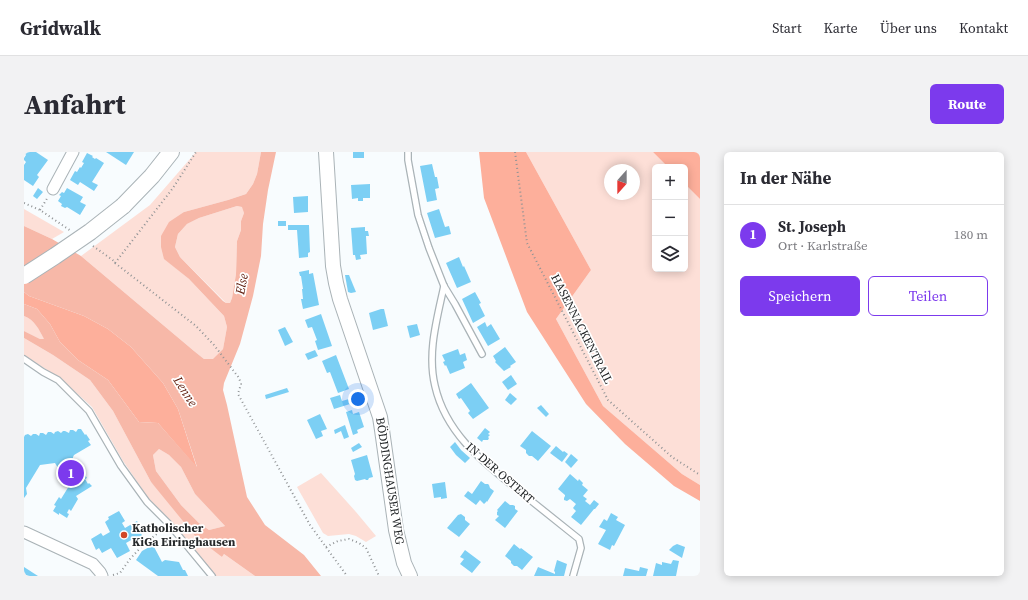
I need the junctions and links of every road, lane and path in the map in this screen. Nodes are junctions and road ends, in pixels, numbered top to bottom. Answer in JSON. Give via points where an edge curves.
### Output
{"nodes":[{"id":1,"x":73,"y":152,"type":"edge"},
{"id":2,"x":171,"y":152,"type":"edge"},
{"id":3,"x":196,"y":152,"type":"edge"},
{"id":4,"x":326,"y":152,"type":"edge"},
{"id":5,"x":408,"y":152,"type":"edge"},
{"id":6,"x":515,"y":152,"type":"edge"},
{"id":7,"x":53,"y":189,"type":"joint"},
{"id":8,"x":40,"y":210,"type":"dead end"},
{"id":9,"x":24,"y":276,"type":"edge"},
{"id":10,"x":444,"y":286,"type":"junction"},
{"id":11,"x":482,"y":354,"type":"dead end"},
{"id":12,"x":24,"y":359,"type":"edge"},
{"id":13,"x":700,"y":475,"type":"edge"},
{"id":14,"x":169,"y":524,"type":"junction"},
{"id":15,"x":24,"y":532,"type":"edge"},
{"id":16,"x":326,"y":547,"type":"junction"},
{"id":17,"x":102,"y":576,"type":"edge"},
{"id":18,"x":110,"y":576,"type":"edge"},
{"id":19,"x":212,"y":576,"type":"edge"},
{"id":20,"x":347,"y":576,"type":"edge"},
{"id":21,"x":379,"y":576,"type":"edge"},
{"id":22,"x":410,"y":576,"type":"edge"},
{"id":23,"x":573,"y":576,"type":"edge"}],
"edges":[{"from":1,"to":7,"type":"street"},
{"from":2,"to":9,"type":"main road","bridge":true,"via":[[123,206],[90,232]]},
{"from":3,"to":16,"type":"path","via":[[173,188],[115,263],[196,326],[239,378],[241,384],[238,394],[310,525]]},
{"from":4,"to":22,"type":"street","name":"BÖDDINGHAUSER WEG","via":[[333,266],[340,299],[380,418],[396,530]]},
{"from":5,"to":10,"type":"lane","via":[[418,215]]},
{"from":6,"to":13,"type":"path","name":"HASENNACKENTRAIL","via":[[527,243],[608,400],[672,458]]},
{"from":7,"to":8,"type":"path"},
{"from":10,"to":11,"type":"lane"},
{"from":10,"to":23,"type":"lane","name":"IN DER OSTERT","via":[[433,353],[435,385],[440,405],[449,422],[490,468],[578,539],[581,548]]},
{"from":12,"to":14,"type":"lane","via":[[58,380],[90,411],[121,466],[147,502]]},
{"from":14,"to":18,"type":"path","via":[[143,545],[120,573]]},
{"from":14,"to":19,"type":"lane"},
{"from":15,"to":17,"type":"street","via":[[93,564]]},
{"from":16,"to":20,"type":"path"},
{"from":16,"to":21,"type":"path","via":[[349,539],[359,543],[366,548]]}]}
